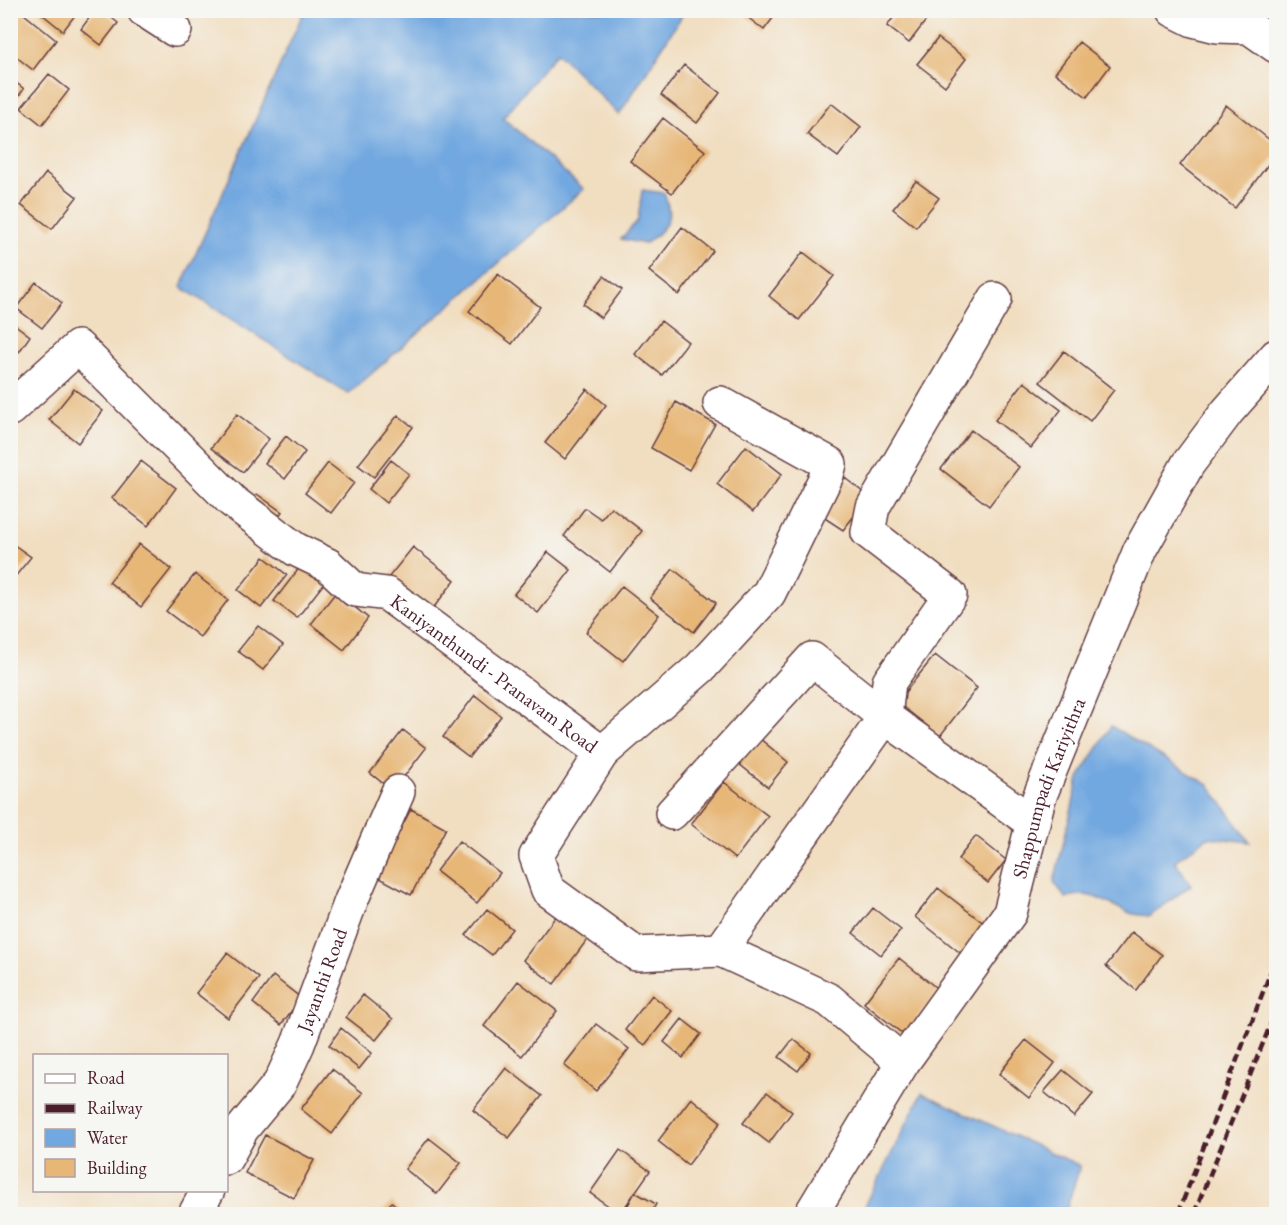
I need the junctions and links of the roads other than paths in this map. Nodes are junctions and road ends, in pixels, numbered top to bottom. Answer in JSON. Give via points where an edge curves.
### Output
{"nodes":[{"id":1,"x":144,"y":10,"type":"edge"},
{"id":2,"x":1173,"y":10,"type":"edge"},
{"id":3,"x":175,"y":30,"type":"dead end"},
{"id":4,"x":1276,"y":46,"type":"edge"},
{"id":5,"x":995,"y":300,"type":"dead end"},
{"id":6,"x":1276,"y":356,"type":"edge"},
{"id":7,"x":720,"y":403,"type":"dead end"},
{"id":8,"x":10,"y":409,"type":"edge"},
{"id":9,"x":885,"y":717,"type":"junction"},
{"id":10,"x":602,"y":753,"type":"junction"},
{"id":11,"x":398,"y":792,"type":"dead end"},
{"id":12,"x":672,"y":813,"type":"dead end"},
{"id":13,"x":1033,"y":823,"type":"junction"},
{"id":14,"x":721,"y":950,"type":"junction"},
{"id":15,"x":903,"y":1062,"type":"junction"},
{"id":16,"x":228,"y":1155,"type":"edge"},
{"id":17,"x":207,"y":1192,"type":"edge"},
{"id":18,"x":195,"y":1215,"type":"edge"},
{"id":19,"x":811,"y":1215,"type":"edge"}],
"edges":[{"from":1,"to":3,"type":"street"},
{"from":2,"to":4,"type":"street","via":[[1201,22],[1249,27]]},
{"from":5,"to":9,"type":"street","via":[[873,507],[868,532],[950,595],[889,682]]},
{"from":6,"to":13,"type":"street","name":"Shappumpadi Kariyithra","via":[[1227,411],[1188,464],[1140,550],[1039,798]]},
{"from":7,"to":10,"type":"street","via":[[830,464],[827,475],[769,592],[700,668]]},
{"from":8,"to":10,"type":"street","name":"Kaniyanthundi - Pranavam Road","via":[[78,347],[232,501],[277,536],[328,565],[355,590],[387,594]]},
{"from":9,"to":12,"type":"street","via":[[812,659]]},
{"from":9,"to":13,"type":"street"},
{"from":9,"to":14,"type":"street"},
{"from":10,"to":14,"type":"street","name":"Kaniyanthundi - Pranavam Road","via":[[536,856],[548,890],[636,954]]},
{"from":11,"to":16,"type":"street","name":"Jayanthi Road","via":[[280,1083]]},
{"from":13,"to":15,"type":"street","name":"Shappumpadi Kariyithra","via":[[1010,913]]},
{"from":14,"to":15,"type":"street","name":"Kaniyanthundi - Pranavam Road","via":[[829,1000]]},
{"from":15,"to":19,"type":"street","name":"Shappumpadi Kariyithra"},
{"from":17,"to":18,"type":"street"}]}
